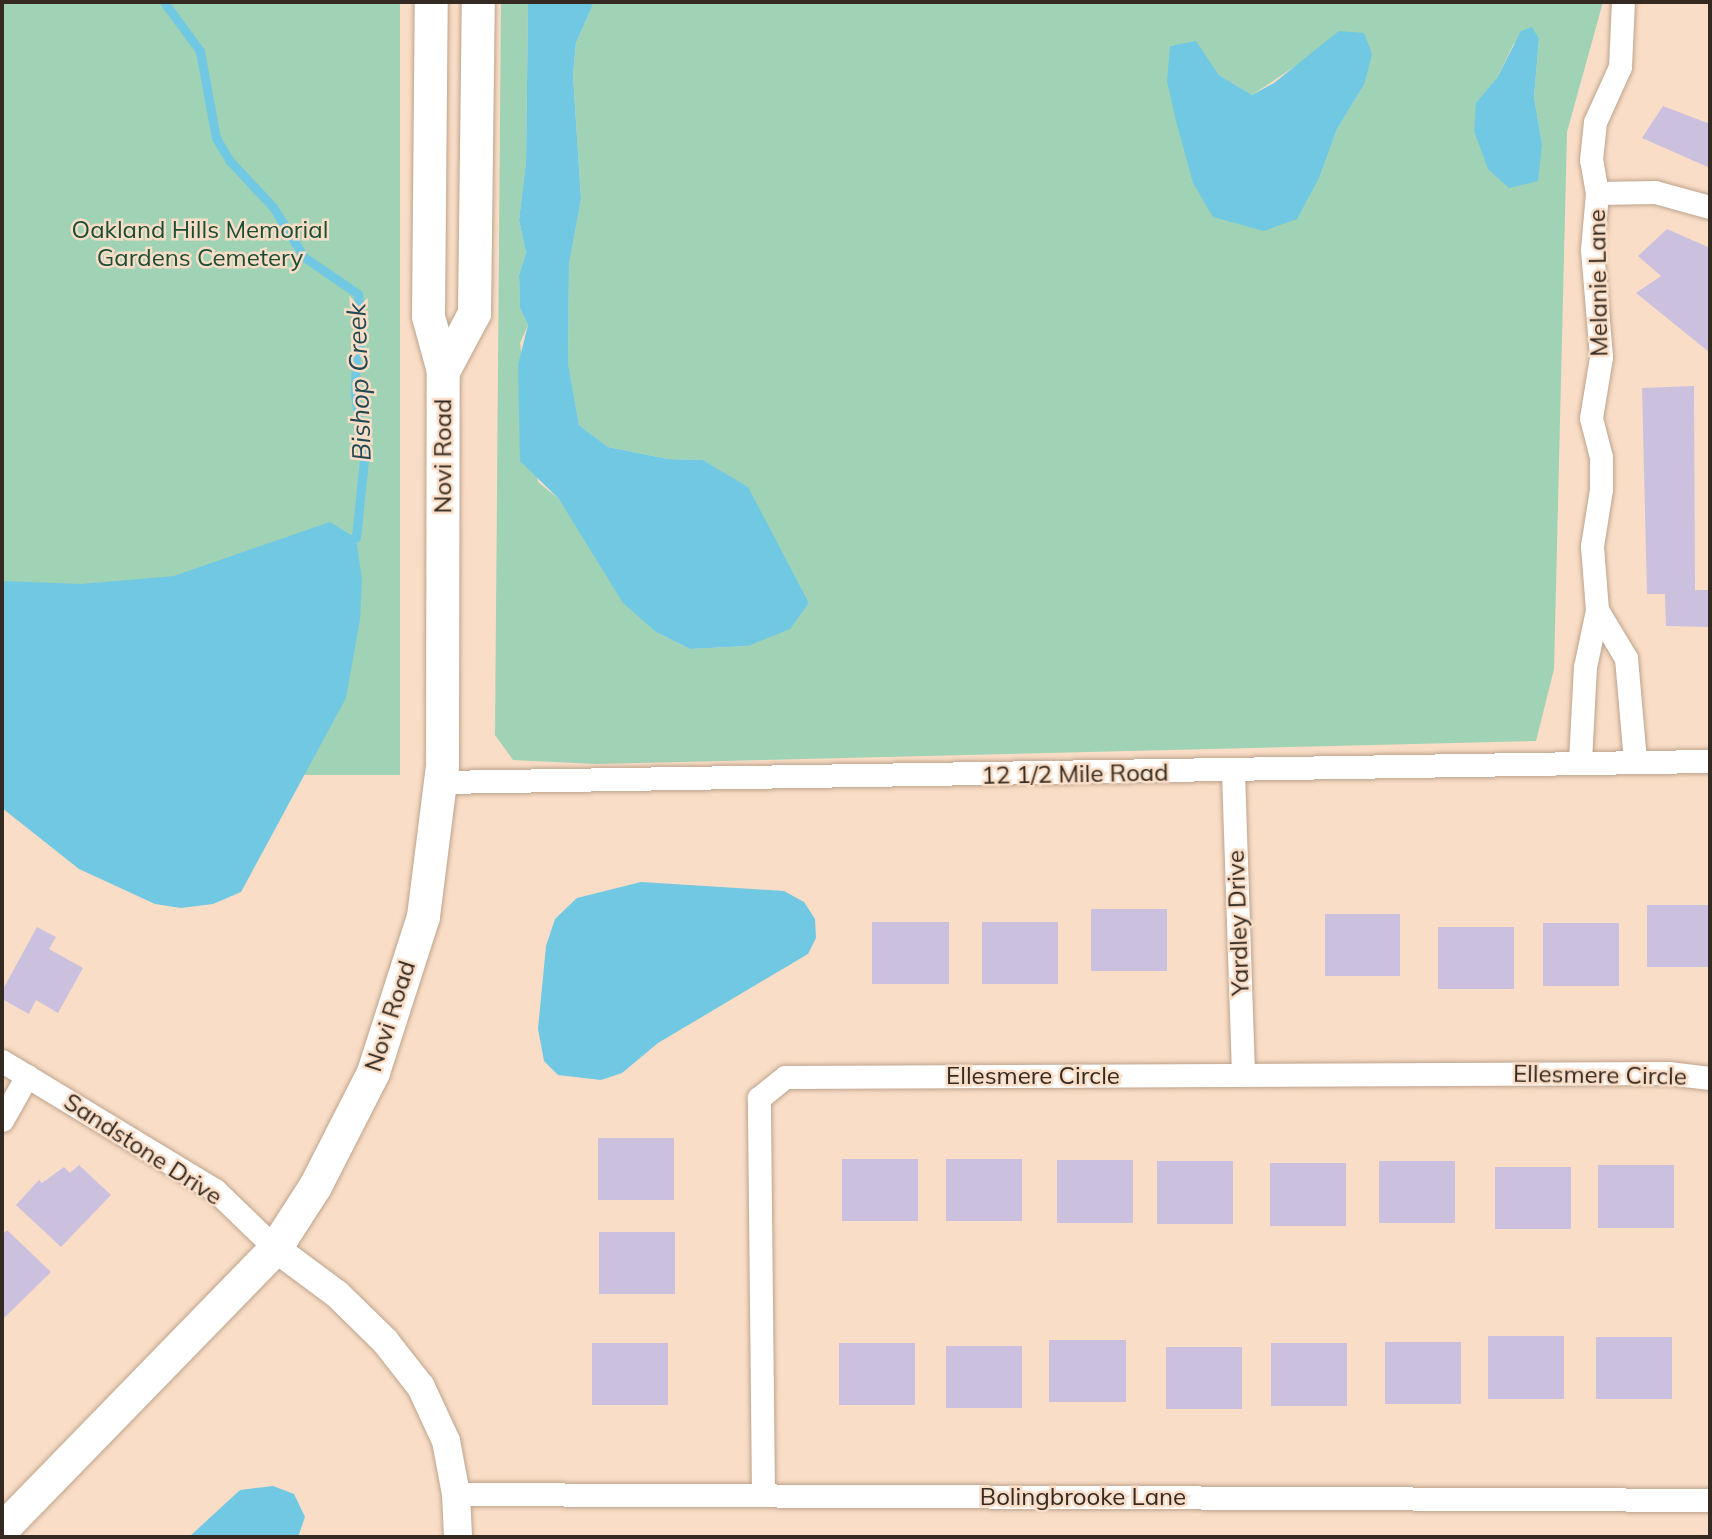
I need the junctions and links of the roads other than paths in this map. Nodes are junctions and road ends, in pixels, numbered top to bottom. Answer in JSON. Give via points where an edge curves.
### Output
{"nodes":[{"id":1,"x":432,"y":2,"type":"edge"},
{"id":2,"x":478,"y":2,"type":"edge"},
{"id":3,"x":1623,"y":2,"type":"edge"},
{"id":4,"x":1597,"y":193,"type":"junction"},
{"id":5,"x":1710,"y":207,"type":"edge"},
{"id":6,"x":443,"y":372,"type":"junction"},
{"id":7,"x":1597,"y":610,"type":"junction"},
{"id":8,"x":1580,"y":761,"type":"junction"},
{"id":9,"x":1635,"y":761,"type":"junction"},
{"id":10,"x":1710,"y":761,"type":"edge"},
{"id":11,"x":1233,"y":772,"type":"junction"},
{"id":12,"x":440,"y":782,"type":"junction"},
{"id":13,"x":2,"y":1061,"type":"edge"},
{"id":14,"x":1243,"y":1075,"type":"junction"},
{"id":15,"x":27,"y":1076,"type":"junction"},
{"id":16,"x":1710,"y":1078,"type":"edge"},
{"id":17,"x":2,"y":1120,"type":"edge"},
{"id":18,"x":275,"y":1248,"type":"junction"},
{"id":19,"x":456,"y":1494,"type":"junction"},
{"id":20,"x":763,"y":1496,"type":"junction"},
{"id":21,"x":1710,"y":1500,"type":"edge"},
{"id":22,"x":2,"y":1529,"type":"edge"},
{"id":23,"x":458,"y":1537,"type":"edge"}],
"edges":[{"from":1,"to":6,"type":"main road","name":"Novi Road","via":[[428,316]]},
{"from":2,"to":6,"type":"main road","name":"Novi Road","via":[[474,313]]},
{"from":3,"to":4,"type":"street","name":"Melanie Lane","via":[[1620,67],[1595,122],[1591,160]]},
{"from":4,"to":5,"type":"street","via":[[1655,192]]},
{"from":4,"to":7,"type":"street","name":"Melanie Lane","via":[[1592,249],[1601,357],[1591,418],[1601,457],[1592,546]]},
{"from":6,"to":12,"type":"main road","name":"Novi Road"},
{"from":7,"to":8,"type":"street","name":"Melanie Lane","via":[[1585,667]]},
{"from":7,"to":9,"type":"street","name":"Melanie Lane","via":[[1626,658]]},
{"from":8,"to":9,"type":"street","name":"12 1/2 Mile Road"},
{"from":8,"to":11,"type":"street","name":"12 1/2 Mile Road"},
{"from":9,"to":10,"type":"street","name":"12 1/2 Mile Road"},
{"from":11,"to":12,"type":"street","name":"12 1/2 Mile Road"},
{"from":11,"to":14,"type":"street","name":"Yardley Drive"},
{"from":12,"to":18,"type":"main road","name":"Novi Road","via":[[423,916],[373,1072],[315,1186]]},
{"from":13,"to":15,"type":"street","name":"Sandstone Drive"},
{"from":14,"to":16,"type":"street","name":"Ellesmere Circle","via":[[1668,1073]]},
{"from":14,"to":20,"type":"street","name":"Ellesmere Circle","via":[[785,1077],[760,1098]]},
{"from":15,"to":17,"type":"street"},
{"from":15,"to":18,"type":"street","name":"Sandstone Drive","via":[[215,1191]]},
{"from":18,"to":19,"type":"street","via":[[337,1294],[415,1379],[441,1427]]},
{"from":18,"to":22,"type":"main road","name":"Novi Road"},
{"from":19,"to":20,"type":"street","name":"Bolingbrooke Lane"},
{"from":19,"to":23,"type":"street"},
{"from":20,"to":21,"type":"street","name":"Bolingbrooke Lane"}]}
